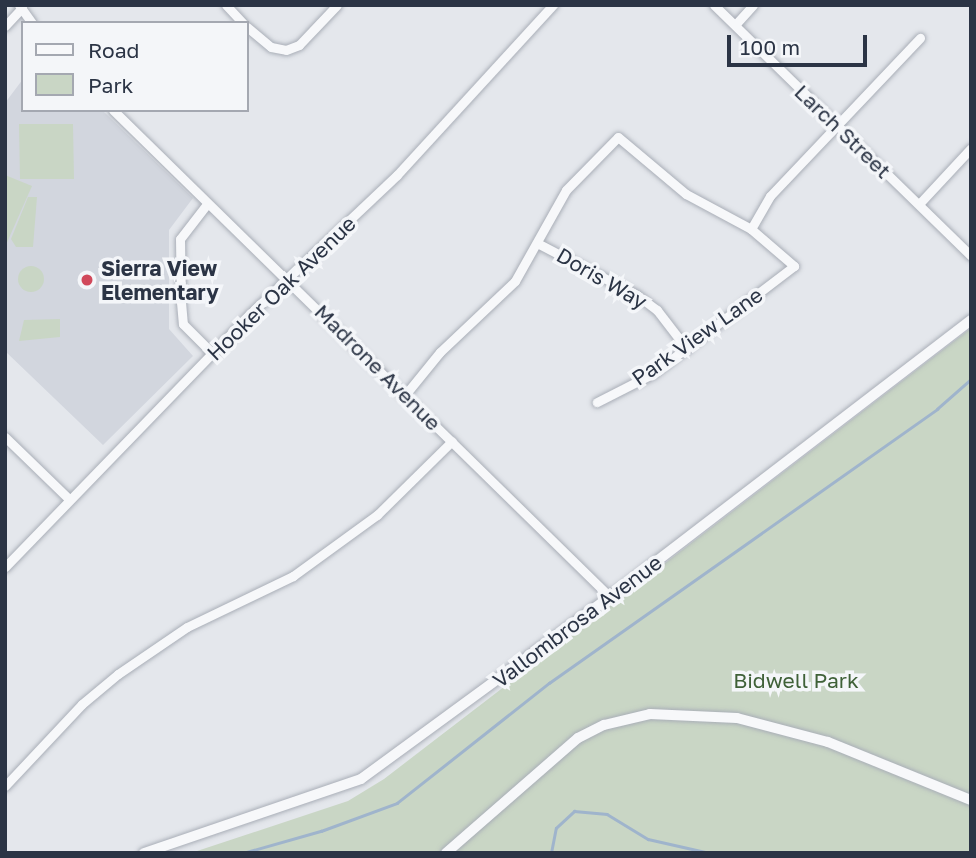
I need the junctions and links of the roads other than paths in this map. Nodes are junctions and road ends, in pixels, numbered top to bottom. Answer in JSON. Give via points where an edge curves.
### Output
{"nodes":[{"id":1,"x":226,"y":5,"type":"edge"},
{"id":2,"x":337,"y":5,"type":"edge"},
{"id":3,"x":714,"y":5,"type":"edge"},
{"id":4,"x":752,"y":5,"type":"edge"},
{"id":5,"x":20,"y":7,"type":"edge"},
{"id":6,"x":547,"y":7,"type":"edge"},
{"id":7,"x":241,"y":21,"type":"edge"},
{"id":8,"x":735,"y":25,"type":"junction"},
{"id":9,"x":5,"y":26,"type":"edge"},
{"id":10,"x":248,"y":28,"type":"edge"},
{"id":11,"x":920,"y":38,"type":"dead end"},
{"id":12,"x":115,"y":112,"type":"edge"},
{"id":13,"x":838,"y":127,"type":"junction"},
{"id":14,"x":971,"y":148,"type":"edge"},
{"id":15,"x":207,"y":204,"type":"junction"},
{"id":16,"x":919,"y":204,"type":"junction"},
{"id":17,"x":751,"y":229,"type":"junction"},
{"id":18,"x":539,"y":244,"type":"junction"},
{"id":19,"x":971,"y":256,"type":"edge"},
{"id":20,"x":289,"y":280,"type":"junction"},
{"id":21,"x":971,"y":320,"type":"edge"},
{"id":22,"x":687,"y":349,"type":"junction"},
{"id":23,"x":212,"y":353,"type":"junction"},
{"id":24,"x":405,"y":395,"type":"junction"},
{"id":25,"x":597,"y":402,"type":"dead end"},
{"id":26,"x":5,"y":437,"type":"edge"},
{"id":27,"x":452,"y":441,"type":"junction"},
{"id":28,"x":69,"y":499,"type":"junction"},
{"id":29,"x":5,"y":567,"type":"edge"},
{"id":30,"x":610,"y":597,"type":"junction"},
{"id":31,"x":5,"y":786,"type":"edge"},
{"id":32,"x":971,"y":800,"type":"edge"},
{"id":33,"x":144,"y":853,"type":"edge"},
{"id":34,"x":446,"y":853,"type":"edge"}],
"edges":[{"from":1,"to":7,"type":"street"},
{"from":2,"to":10,"type":"street","via":[[299,46],[286,50],[271,47]]},
{"from":3,"to":8,"type":"street","name":"Larch Street"},
{"from":4,"to":8,"type":"street"},
{"from":5,"to":9,"type":"street"},
{"from":6,"to":20,"type":"street","name":"Hooker Oak Avenue","via":[[397,175]]},
{"from":8,"to":13,"type":"street","name":"Larch Street"},
{"from":11,"to":13,"type":"street"},
{"from":12,"to":15,"type":"street","name":"Madrone Avenue"},
{"from":13,"to":16,"type":"street","name":"Larch Street"},
{"from":13,"to":17,"type":"street","via":[[770,196]]},
{"from":14,"to":16,"type":"street"},
{"from":15,"to":20,"type":"street","name":"Madrone Avenue"},
{"from":15,"to":23,"type":"street","via":[[180,239],[181,302],[183,324]]},
{"from":16,"to":19,"type":"street","name":"Larch Street"},
{"from":17,"to":18,"type":"street","via":[[686,194],[618,137],[566,190],[550,213]]},
{"from":17,"to":22,"type":"street","name":"Park View Lane","via":[[794,266]]},
{"from":18,"to":22,"type":"street","name":"Doris Way","via":[[637,295],[657,310]]},
{"from":18,"to":24,"type":"street","via":[[515,281],[440,352]]},
{"from":20,"to":23,"type":"street","name":"Hooker Oak Avenue"},
{"from":20,"to":24,"type":"street","name":"Madrone Avenue"},
{"from":21,"to":30,"type":"street","name":"Vallombrosa Avenue"},
{"from":22,"to":25,"type":"street","name":"Park View Lane"},
{"from":23,"to":28,"type":"street","name":"Hooker Oak Avenue"},
{"from":24,"to":27,"type":"street","name":"Madrone Avenue"},
{"from":26,"to":28,"type":"street"},
{"from":27,"to":30,"type":"street","name":"Madrone Avenue"},
{"from":27,"to":31,"type":"street","via":[[377,515],[293,576],[187,627],[118,674],[82,704]]},
{"from":28,"to":29,"type":"street","name":"Hooker Oak Avenue"},
{"from":30,"to":33,"type":"street","name":"Vallombrosa Avenue","via":[[361,779]]},
{"from":32,"to":34,"type":"street","via":[[828,743],[763,725],[694,713],[650,714],[604,724],[578,738]]}]}
